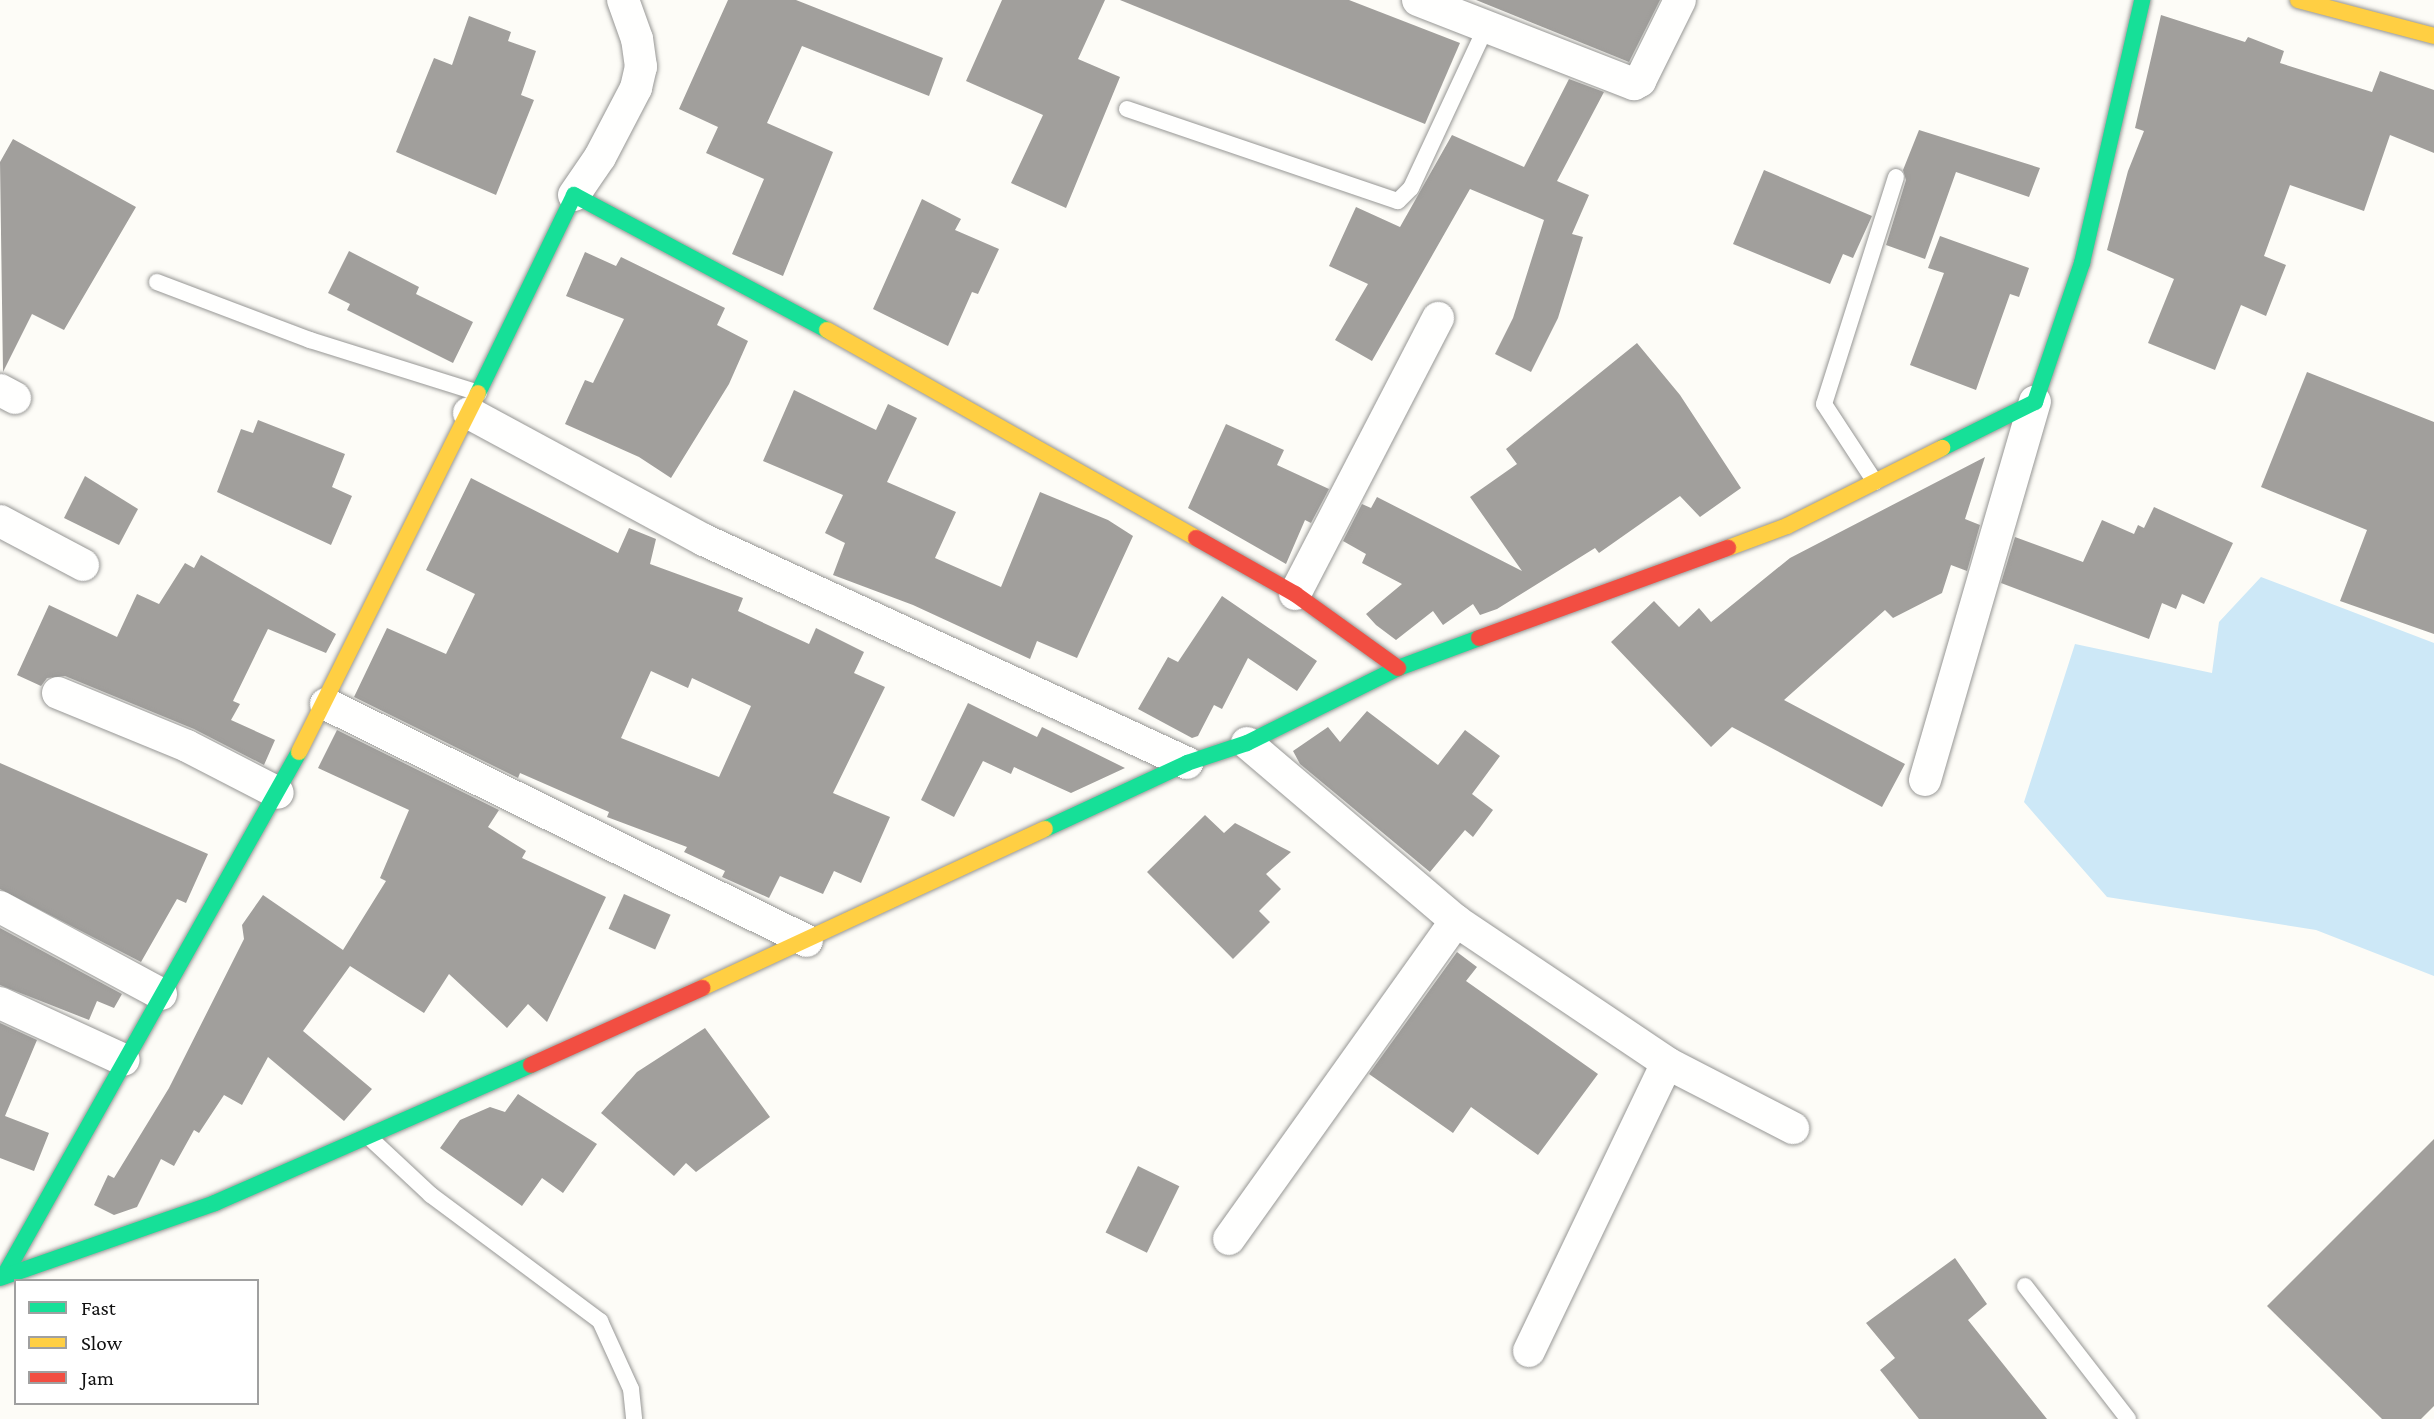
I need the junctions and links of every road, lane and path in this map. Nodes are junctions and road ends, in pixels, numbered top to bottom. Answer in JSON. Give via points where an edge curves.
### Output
{"nodes":[{"id":1,"x":623,"y":0,"type":"edge"},
{"id":2,"x":1418,"y":0,"type":"edge"},
{"id":3,"x":1680,"y":0,"type":"edge"},
{"id":4,"x":2142,"y":0,"type":"edge"},
{"id":5,"x":2298,"y":0,"type":"edge"},
{"id":6,"x":1487,"y":25,"type":"junction"},
{"id":7,"x":2434,"y":36,"type":"edge"},
{"id":8,"x":1127,"y":108,"type":"dead end"},
{"id":9,"x":1896,"y":177,"type":"dead end"},
{"id":10,"x":574,"y":195,"type":"junction"},
{"id":11,"x":157,"y":282,"type":"dead end"},
{"id":12,"x":1438,"y":318,"type":"dead end"},
{"id":13,"x":2035,"y":402,"type":"junction"},
{"id":14,"x":474,"y":403,"type":"junction"},
{"id":15,"x":1875,"y":482,"type":"junction"},
{"id":16,"x":0,"y":521,"type":"edge"},
{"id":17,"x":83,"y":565,"type":"dead end"},
{"id":18,"x":1295,"y":594,"type":"junction"},
{"id":19,"x":1398,"y":668,"type":"junction"},
{"id":20,"x":58,"y":693,"type":"dead end"},
{"id":21,"x":326,"y":704,"type":"junction"},
{"id":22,"x":1247,"y":743,"type":"junction"},
{"id":23,"x":1187,"y":764,"type":"junction"},
{"id":24,"x":1925,"y":780,"type":"dead end"},
{"id":25,"x":278,"y":793,"type":"junction"},
{"id":26,"x":0,"y":906,"type":"edge"},
{"id":27,"x":1456,"y":922,"type":"junction"},
{"id":28,"x":807,"y":941,"type":"junction"},
{"id":29,"x":161,"y":994,"type":"junction"},
{"id":30,"x":0,"y":1003,"type":"edge"},
{"id":31,"x":124,"y":1060,"type":"junction"},
{"id":32,"x":1667,"y":1063,"type":"junction"},
{"id":33,"x":1793,"y":1128,"type":"dead end"},
{"id":34,"x":369,"y":1137,"type":"junction"},
{"id":35,"x":1229,"y":1239,"type":"dead end"},
{"id":36,"x":2,"y":1277,"type":"edge"},
{"id":37,"x":2025,"y":1286,"type":"dead end"},
{"id":38,"x":1529,"y":1350,"type":"dead end"},
{"id":39,"x":635,"y":1419,"type":"edge"},
{"id":40,"x":2128,"y":1419,"type":"edge"}],
"edges":[{"from":1,"to":10,"type":"street","via":[[637,39],[641,67],[636,88]]},
{"from":2,"to":6,"type":"street"},
{"from":3,"to":6,"type":"street","via":[[1634,84]]},
{"from":4,"to":13,"type":"street","via":[[2082,263]]},
{"from":5,"to":7,"type":"street"},
{"from":6,"to":8,"type":"lane","via":[[1411,188],[1398,201]]},
{"from":9,"to":15,"type":"lane","via":[[1824,404]]},
{"from":10,"to":14,"type":"street"},
{"from":10,"to":18,"type":"street","via":[[779,303]]},
{"from":11,"to":14,"type":"lane"},
{"from":12,"to":18,"type":"street"},
{"from":13,"to":15,"type":"street"},
{"from":13,"to":24,"type":"street"},
{"from":14,"to":21,"type":"street"},
{"from":14,"to":23,"type":"street","via":[[704,540]]},
{"from":15,"to":19,"type":"street","via":[[1787,526]]},
{"from":16,"to":17,"type":"street"},
{"from":18,"to":19,"type":"street"},
{"from":19,"to":22,"type":"street"},
{"from":20,"to":25,"type":"street","via":[[187,746]]},
{"from":21,"to":25,"type":"street"},
{"from":21,"to":28,"type":"street"},
{"from":22,"to":23,"type":"street"},
{"from":22,"to":27,"type":"street"},
{"from":23,"to":28,"type":"street"},
{"from":25,"to":29,"type":"street"},
{"from":26,"to":29,"type":"street"},
{"from":27,"to":32,"type":"street"},
{"from":27,"to":35,"type":"street"},
{"from":28,"to":34,"type":"street"},
{"from":29,"to":31,"type":"street"},
{"from":30,"to":31,"type":"street"},
{"from":31,"to":36,"type":"street"},
{"from":32,"to":33,"type":"street"},
{"from":32,"to":38,"type":"street"},
{"from":34,"to":36,"type":"street","via":[[215,1203]]},
{"from":34,"to":39,"type":"lane","via":[[431,1195],[600,1321],[631,1389]]},
{"from":37,"to":40,"type":"lane"}]}
